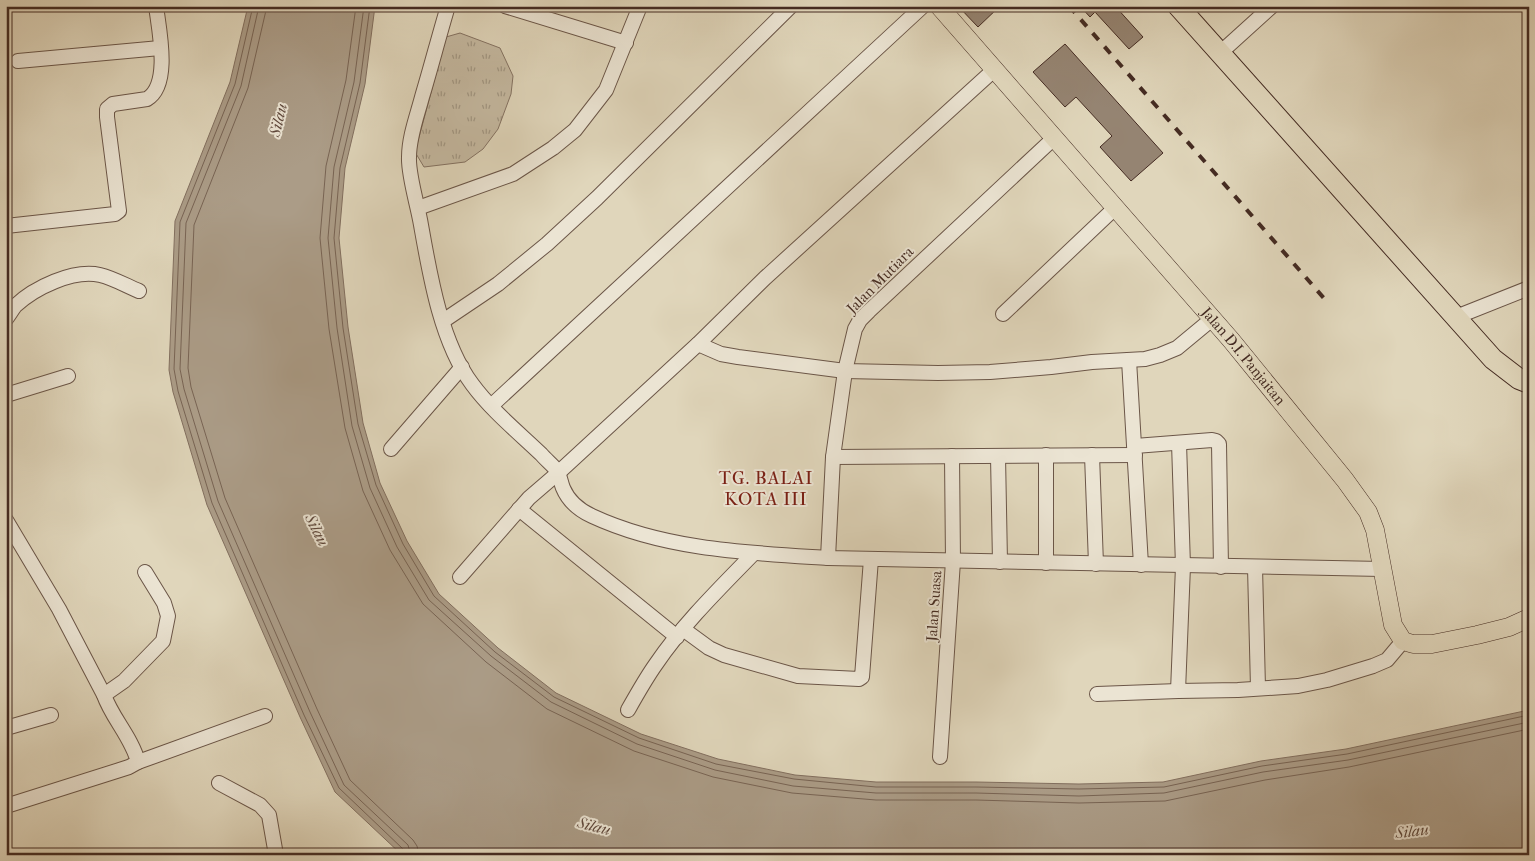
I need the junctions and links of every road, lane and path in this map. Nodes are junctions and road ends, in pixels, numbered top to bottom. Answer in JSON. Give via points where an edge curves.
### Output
{"nodes":[{"id":1,"x":156,"y":6,"type":"edge"},
{"id":2,"x":448,"y":6,"type":"edge"},
{"id":3,"x":505,"y":6,"type":"edge"},
{"id":4,"x":640,"y":6,"type":"edge"},
{"id":5,"x":791,"y":6,"type":"edge"},
{"id":6,"x":923,"y":6,"type":"edge"},
{"id":7,"x":939,"y":6,"type":"edge"},
{"id":8,"x":1178,"y":6,"type":"edge"},
{"id":9,"x":1272,"y":6,"type":"edge"},
{"id":10,"x":626,"y":43,"type":"junction"},
{"id":11,"x":160,"y":48,"type":"junction"},
{"id":12,"x":1219,"y":54,"type":"junction"},
{"id":13,"x":18,"y":61,"type":"dead end"},
{"id":14,"x":995,"y":69,"type":"junction"},
{"id":15,"x":1054,"y":138,"type":"junction"},
{"id":16,"x":1116,"y":207,"type":"junction"},
{"id":17,"x":418,"y":208,"type":"junction"},
{"id":18,"x":6,"y":226,"type":"edge"},
{"id":19,"x":1529,"y":288,"type":"edge"},
{"id":20,"x":139,"y":290,"type":"dead end"},
{"id":21,"x":1003,"y":314,"type":"dead end"},
{"id":22,"x":1456,"y":317,"type":"junction"},
{"id":23,"x":6,"y":319,"type":"edge"},
{"id":24,"x":1212,"y":319,"type":"junction"},
{"id":25,"x":443,"y":321,"type":"junction"},
{"id":26,"x":698,"y":344,"type":"junction"},
{"id":27,"x":1129,"y":360,"type":"junction"},
{"id":28,"x":462,"y":367,"type":"junction"},
{"id":29,"x":845,"y":371,"type":"junction"},
{"id":30,"x":68,"y":376,"type":"dead end"},
{"id":31,"x":1529,"y":382,"type":"edge"},
{"id":32,"x":6,"y":395,"type":"edge"},
{"id":33,"x":491,"y":406,"type":"junction"},
{"id":34,"x":1179,"y":443,"type":"junction"},
{"id":35,"x":391,"y":449,"type":"dead end"},
{"id":36,"x":1135,"y":450,"type":"junction"},
{"id":37,"x":1046,"y":455,"type":"junction"},
{"id":38,"x":1092,"y":455,"type":"junction"},
{"id":39,"x":952,"y":456,"type":"junction"},
{"id":40,"x":998,"y":456,"type":"junction"},
{"id":41,"x":833,"y":457,"type":"junction"},
{"id":42,"x":558,"y":472,"type":"junction"},
{"id":43,"x":519,"y":510,"type":"junction"},
{"id":44,"x":6,"y":520,"type":"edge"},
{"id":45,"x":754,"y":554,"type":"junction"},
{"id":46,"x":828,"y":558,"type":"junction"},
{"id":47,"x":871,"y":559,"type":"junction"},
{"id":48,"x":953,"y":561,"type":"junction"},
{"id":49,"x":1000,"y":562,"type":"junction"},
{"id":50,"x":1046,"y":563,"type":"junction"},
{"id":51,"x":1096,"y":564,"type":"junction"},
{"id":52,"x":1141,"y":565,"type":"junction"},
{"id":53,"x":1183,"y":566,"type":"junction"},
{"id":54,"x":1221,"y":567,"type":"junction"},
{"id":55,"x":1255,"y":567,"type":"junction"},
{"id":56,"x":1382,"y":569,"type":"junction"},
{"id":57,"x":145,"y":572,"type":"dead end"},
{"id":58,"x":460,"y":577,"type":"dead end"},
{"id":59,"x":1529,"y":618,"type":"edge"},
{"id":60,"x":680,"y":633,"type":"junction"},
{"id":61,"x":1403,"y":640,"type":"junction"},
{"id":62,"x":1258,"y":688,"type":"junction"},
{"id":63,"x":1178,"y":691,"type":"junction"},
{"id":64,"x":1097,"y":694,"type":"dead end"},
{"id":65,"x":104,"y":695,"type":"junction"},
{"id":66,"x":628,"y":710,"type":"dead end"},
{"id":67,"x":51,"y":715,"type":"dead end"},
{"id":68,"x":265,"y":716,"type":"dead end"},
{"id":69,"x":6,"y":728,"type":"edge"},
{"id":70,"x":940,"y":757,"type":"dead end"},
{"id":71,"x":138,"y":762,"type":"junction"},
{"id":72,"x":219,"y":783,"type":"dead end"},
{"id":73,"x":6,"y":806,"type":"edge"},
{"id":74,"x":276,"y":855,"type":"edge"}],
"edges":[{"from":1,"to":11,"type":"street"},
{"from":2,"to":17,"type":"street","via":[[408,158]]},
{"from":3,"to":10,"type":"street"},
{"from":4,"to":10,"type":"street"},
{"from":5,"to":25,"type":"street","via":[[547,244],[498,284]]},
{"from":6,"to":33,"type":"street"},
{"from":7,"to":14,"type":"main road","name":"Jalan D.I. Panjaitan"},
{"from":8,"to":12,"type":"highway"},
{"from":9,"to":12,"type":"street"},
{"from":10,"to":17,"type":"street","via":[[606,90],[568,136],[513,174]]},
{"from":11,"to":13,"type":"street"},
{"from":11,"to":18,"type":"street","via":[[162,65],[152,96],[112,104],[107,109],[120,208],[118,213]]},
{"from":12,"to":22,"type":"highway"},
{"from":14,"to":15,"type":"main road","name":"Jalan D.I. Panjaitan"},
{"from":14,"to":26,"type":"street","via":[[765,278]]},
{"from":15,"to":16,"type":"main road","name":"Jalan D.I. Panjaitan"},
{"from":15,"to":29,"type":"street","name":"Jalan Mutiara","via":[[860,320]]},
{"from":16,"to":21,"type":"street"},
{"from":16,"to":24,"type":"main road","name":"Jalan D.I. Panjaitan"},
{"from":17,"to":25,"type":"street","via":[[429,270]]},
{"from":19,"to":22,"type":"street"},
{"from":20,"to":23,"type":"street","via":[[99,275],[83,274],[42,287],[15,307]]},
{"from":22,"to":31,"type":"highway","via":[[1492,359],[1519,379]]},
{"from":24,"to":27,"type":"street","via":[[1177,348],[1145,359]]},
{"from":24,"to":56,"type":"main road","name":"Jalan D.I. Panjaitan","via":[[1326,456],[1368,512],[1375,530]]},
{"from":25,"to":28,"type":"street"},
{"from":26,"to":29,"type":"street","via":[[721,354]]},
{"from":26,"to":42,"type":"street"},
{"from":27,"to":29,"type":"street","via":[[990,372]]},
{"from":27,"to":36,"type":"street"},
{"from":28,"to":33,"type":"street"},
{"from":28,"to":35,"type":"street"},
{"from":29,"to":41,"type":"street","name":"Jalan Mutiara"},
{"from":30,"to":32,"type":"street"},
{"from":33,"to":42,"type":"street"},
{"from":34,"to":36,"type":"street"},
{"from":34,"to":53,"type":"street"},
{"from":34,"to":54,"type":"street","via":[[1212,440],[1219,444]]},
{"from":36,"to":38,"type":"street"},
{"from":36,"to":52,"type":"street"},
{"from":37,"to":38,"type":"street"},
{"from":37,"to":40,"type":"street"},
{"from":37,"to":50,"type":"street"},
{"from":38,"to":51,"type":"street"},
{"from":39,"to":40,"type":"street"},
{"from":39,"to":41,"type":"street"},
{"from":39,"to":48,"type":"street","name":"Jalan Suasa"},
{"from":40,"to":49,"type":"street"},
{"from":41,"to":46,"type":"street","name":"Jalan Mutiara"},
{"from":42,"to":43,"type":"street"},
{"from":42,"to":45,"type":"street","via":[[571,501],[590,515],[657,539]]},
{"from":43,"to":58,"type":"street"},
{"from":43,"to":60,"type":"street"},
{"from":44,"to":65,"type":"street","via":[[59,609]]},
{"from":45,"to":46,"type":"street"},
{"from":45,"to":60,"type":"street"},
{"from":46,"to":47,"type":"street"},
{"from":47,"to":48,"type":"street"},
{"from":47,"to":60,"type":"street","via":[[862,677],[859,679],[798,676],[724,655]]},
{"from":48,"to":49,"type":"street"},
{"from":48,"to":70,"type":"street","name":"Jalan Suasa"},
{"from":49,"to":50,"type":"street"},
{"from":50,"to":51,"type":"street"},
{"from":51,"to":52,"type":"street"},
{"from":52,"to":53,"type":"street"},
{"from":53,"to":54,"type":"street"},
{"from":53,"to":63,"type":"street"},
{"from":54,"to":55,"type":"street"},
{"from":55,"to":56,"type":"street"},
{"from":55,"to":62,"type":"street"},
{"from":56,"to":61,"type":"main road","name":"Jalan D.I. Panjaitan","via":[[1393,625]]},
{"from":57,"to":65,"type":"street","via":[[168,616],[163,640],[124,681]]},
{"from":59,"to":61,"type":"main road","via":[[1510,627],[1432,644],[1413,644]]},
{"from":60,"to":66,"type":"street"},
{"from":61,"to":62,"type":"street","via":[[1387,660],[1373,666],[1298,686]]},
{"from":62,"to":63,"type":"street"},
{"from":63,"to":64,"type":"street"},
{"from":65,"to":71,"type":"street"},
{"from":67,"to":69,"type":"street"},
{"from":68,"to":71,"type":"street"},
{"from":71,"to":73,"type":"street"},
{"from":72,"to":74,"type":"street","via":[[260,805],[269,815]]}]}
